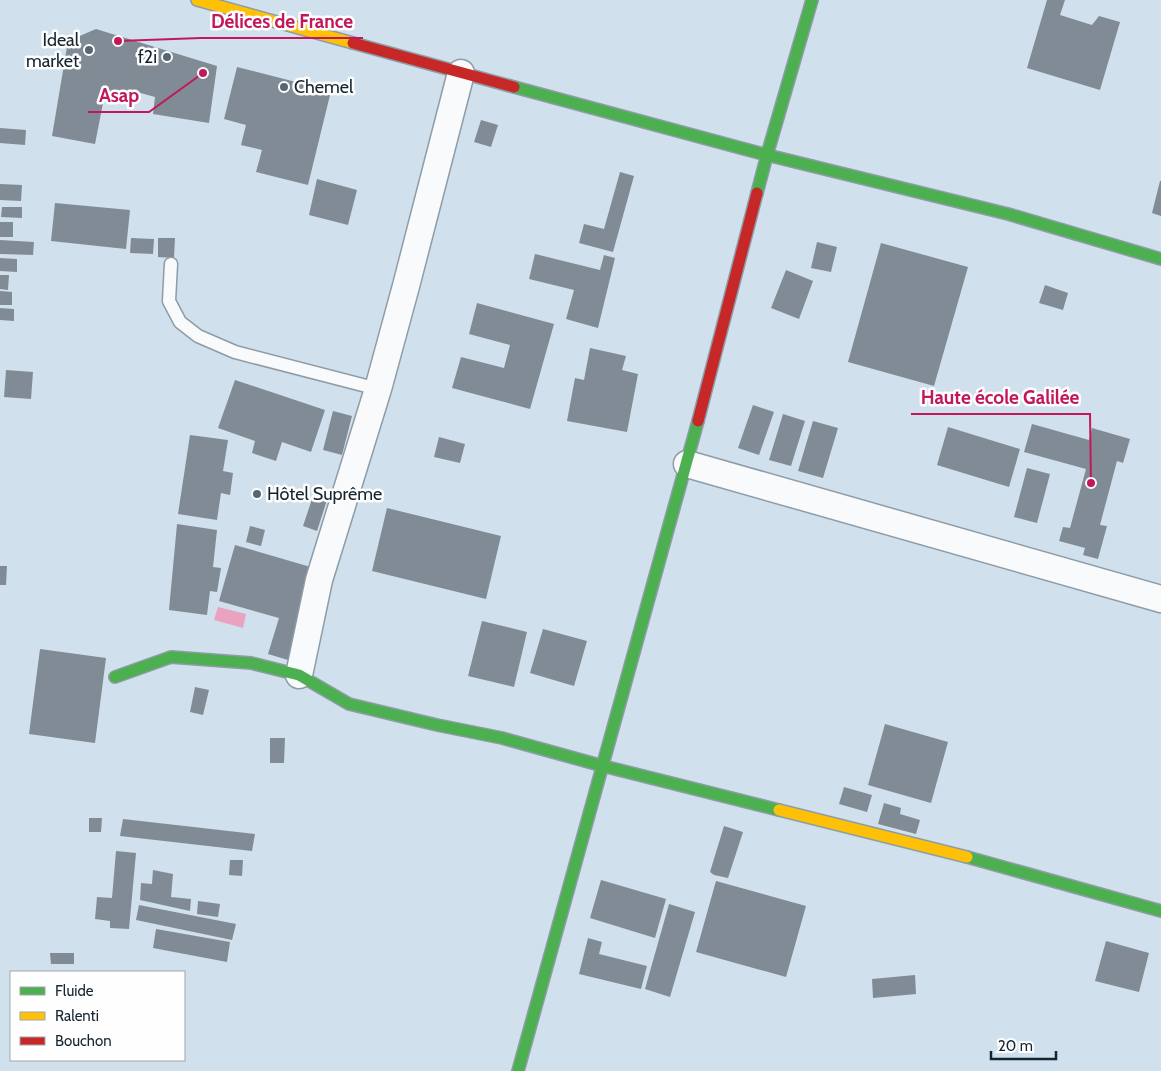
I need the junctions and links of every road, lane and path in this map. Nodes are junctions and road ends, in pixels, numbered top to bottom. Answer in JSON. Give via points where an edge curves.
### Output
{"nodes":[{"id":1,"x":197,"y":0,"type":"edge"},
{"id":2,"x":812,"y":0,"type":"edge"},
{"id":3,"x":461,"y":73,"type":"junction"},
{"id":4,"x":767,"y":155,"type":"junction"},
{"id":5,"x":1161,"y":259,"type":"edge"},
{"id":6,"x":171,"y":264,"type":"dead end"},
{"id":7,"x":378,"y":390,"type":"junction"},
{"id":8,"x":687,"y":464,"type":"junction"},
{"id":9,"x":1161,"y":599,"type":"edge"},
{"id":10,"x":299,"y":675,"type":"junction"},
{"id":11,"x":115,"y":677,"type":"dead end"},
{"id":12,"x":603,"y":766,"type":"junction"},
{"id":13,"x":1161,"y":911,"type":"edge"},
{"id":14,"x":518,"y":1071,"type":"edge"}],
"edges":[{"from":1,"to":3,"type":"street"},
{"from":2,"to":4,"type":"street"},
{"from":3,"to":4,"type":"street"},
{"from":3,"to":7,"type":"street"},
{"from":4,"to":5,"type":"street","via":[[1008,214]]},
{"from":4,"to":8,"type":"street"},
{"from":6,"to":7,"type":"lane","via":[[169,301],[180,322],[198,336],[235,352]]},
{"from":7,"to":10,"type":"street","via":[[319,580]]},
{"from":8,"to":9,"type":"street"},
{"from":8,"to":12,"type":"street"},
{"from":10,"to":11,"type":"street","via":[[251,663],[171,657]]},
{"from":10,"to":12,"type":"street","via":[[349,704],[502,738]]},
{"from":12,"to":13,"type":"street","via":[[999,865]]},
{"from":12,"to":14,"type":"street"}]}
